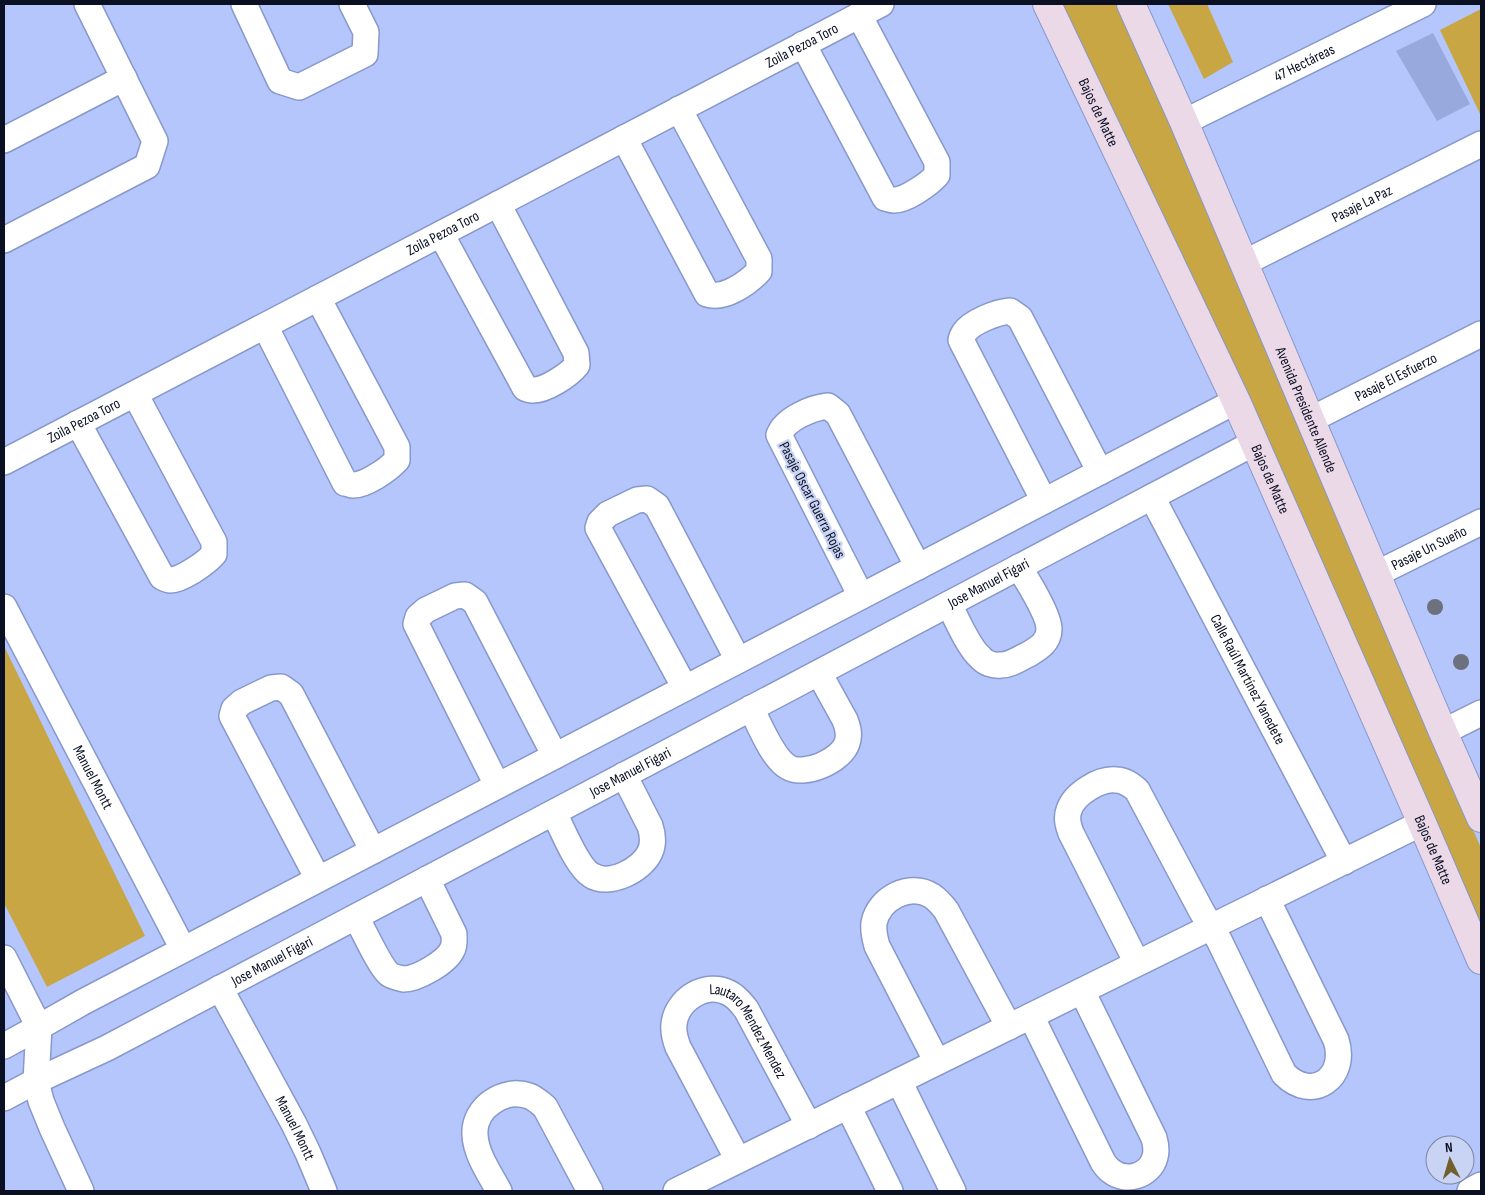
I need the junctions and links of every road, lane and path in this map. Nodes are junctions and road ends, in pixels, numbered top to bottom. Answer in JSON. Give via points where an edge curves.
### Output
{"nodes":[{"id":1,"x":87,"y":4,"type":"edge"},
{"id":2,"x":244,"y":4,"type":"edge"},
{"id":3,"x":352,"y":4,"type":"edge"},
{"id":4,"x":881,"y":4,"type":"edge"},
{"id":5,"x":1047,"y":4,"type":"edge"},
{"id":6,"x":1131,"y":4,"type":"edge"},
{"id":7,"x":1423,"y":4,"type":"edge"},
{"id":8,"x":859,"y":15,"type":"junction"},
{"id":9,"x":803,"y":44,"type":"junction"},
{"id":10,"x":124,"y":78,"type":"junction"},
{"id":11,"x":680,"y":109,"type":"junction"},
{"id":12,"x":1184,"y":122,"type":"junction"},
{"id":13,"x":624,"y":138,"type":"junction"},
{"id":14,"x":4,"y":140,"type":"edge"},
{"id":15,"x":1481,"y":144,"type":"edge"},
{"id":16,"x":498,"y":204,"type":"junction"},
{"id":17,"x":441,"y":234,"type":"junction"},
{"id":18,"x":4,"y":240,"type":"edge"},
{"id":19,"x":1244,"y":263,"type":"junction"},
{"id":20,"x":318,"y":298,"type":"junction"},
{"id":21,"x":265,"y":326,"type":"junction"},
{"id":22,"x":1481,"y":334,"type":"edge"},
{"id":23,"x":135,"y":394,"type":"junction"},
{"id":24,"x":1236,"y":401,"type":"junction"},
{"id":25,"x":1310,"y":420,"type":"junction"},
{"id":26,"x":78,"y":423,"type":"junction"},
{"id":27,"x":1254,"y":443,"type":"junction"},
{"id":28,"x":4,"y":462,"type":"edge"},
{"id":29,"x":1100,"y":472,"type":"junction"},
{"id":30,"x":1152,"y":496,"type":"junction"},
{"id":31,"x":1044,"y":501,"type":"junction"},
{"id":32,"x":1481,"y":522,"type":"edge"},
{"id":33,"x":918,"y":567,"type":"junction"},
{"id":34,"x":1019,"y":567,"type":"junction"},
{"id":35,"x":1376,"y":574,"type":"junction"},
{"id":36,"x":861,"y":596,"type":"junction"},
{"id":37,"x":948,"y":604,"type":"junction"},
{"id":38,"x":4,"y":607,"type":"edge"},
{"id":39,"x":738,"y":660,"type":"junction"},
{"id":40,"x":819,"y":673,"type":"junction"},
{"id":41,"x":685,"y":688,"type":"junction"},
{"id":42,"x":751,"y":708,"type":"junction"},
{"id":43,"x":1481,"y":713,"type":"edge"},
{"id":44,"x":1443,"y":732,"type":"junction"},
{"id":45,"x":555,"y":756,"type":"junction"},
{"id":46,"x":624,"y":775,"type":"junction"},
{"id":47,"x":497,"y":786,"type":"junction"},
{"id":48,"x":554,"y":812,"type":"junction"},
{"id":49,"x":1481,"y":818,"type":"edge"},
{"id":50,"x":1422,"y":823,"type":"junction"},
{"id":51,"x":372,"y":851,"type":"junction"},
{"id":52,"x":1344,"y":862,"type":"junction"},
{"id":53,"x":318,"y":879,"type":"junction"},
{"id":54,"x":427,"y":879,"type":"junction"},
{"id":55,"x":1267,"y":899,"type":"junction"},
{"id":56,"x":356,"y":917,"type":"junction"},
{"id":57,"x":1211,"y":927,"type":"junction"},
{"id":58,"x":183,"y":949,"type":"junction"},
{"id":59,"x":4,"y":958,"type":"edge"},
{"id":60,"x":1481,"y":960,"type":"edge"},
{"id":61,"x":1137,"y":964,"type":"junction"},
{"id":62,"x":220,"y":988,"type":"junction"},
{"id":63,"x":1082,"y":991,"type":"junction"},
{"id":64,"x":1031,"y":1016,"type":"junction"},
{"id":65,"x":39,"y":1027,"type":"junction"},
{"id":66,"x":1009,"y":1027,"type":"junction"},
{"id":67,"x":4,"y":1046,"type":"edge"},
{"id":68,"x":937,"y":1062,"type":"junction"},
{"id":69,"x":36,"y":1081,"type":"junction"},
{"id":70,"x":899,"y":1081,"type":"junction"},
{"id":71,"x":4,"y":1098,"type":"edge"},
{"id":72,"x":848,"y":1106,"type":"junction"},
{"id":73,"x":809,"y":1126,"type":"junction"},
{"id":74,"x":738,"y":1160,"type":"junction"},
{"id":75,"x":720,"y":1181,"type":"edge"},
{"id":76,"x":1481,"y":1185,"type":"edge"},
{"id":77,"x":81,"y":1191,"type":"edge"},
{"id":78,"x":324,"y":1191,"type":"edge"},
{"id":79,"x":499,"y":1191,"type":"edge"},
{"id":80,"x":590,"y":1191,"type":"edge"},
{"id":81,"x":676,"y":1191,"type":"edge"},
{"id":82,"x":890,"y":1191,"type":"edge"},
{"id":83,"x":953,"y":1191,"type":"edge"},
{"id":84,"x":1470,"y":1191,"type":"edge"}],
"edges":[{"from":1,"to":10,"type":"street"},
{"from":2,"to":3,"type":"street","via":[[280,81],[299,87],[365,54],[366,32]]},
{"from":4,"to":8,"type":"street","name":"Zoila Pezoa Toro"},
{"from":5,"to":24,"type":"main road","name":"Bajos de Matte"},
{"from":6,"to":12,"type":"main road","name":"Avenida Presidente Allende"},
{"from":7,"to":12,"type":"street","name":"47 Hectáreas"},
{"from":8,"to":9,"type":"street","name":"Zoila Pezoa Toro"},
{"from":8,"to":9,"type":"street","via":[[937,162],[937,175],[931,183],[903,198],[892,201],[885,198]]},
{"from":9,"to":11,"type":"street","name":"Zoila Pezoa Toro"},
{"from":10,"to":14,"type":"street"},
{"from":10,"to":18,"type":"street","via":[[155,140],[146,166]]},
{"from":11,"to":13,"type":"street","name":"Zoila Pezoa Toro"},
{"from":11,"to":13,"type":"street","via":[[759,258],[759,271],[724,294],[707,294]]},
{"from":12,"to":19,"type":"main road","name":"Avenida Presidente Allende"},
{"from":13,"to":16,"type":"street","name":"Zoila Pezoa Toro"},
{"from":15,"to":19,"type":"street","name":"Pasaje La Paz"},
{"from":16,"to":17,"type":"street","name":"Zoila Pezoa Toro"},
{"from":16,"to":17,"type":"street","via":[[576,353],[577,365],[570,373],[542,389],[524,388]]},
{"from":17,"to":20,"type":"street","name":"Zoila Pezoa Toro"},
{"from":19,"to":25,"type":"main road","name":"Avenida Presidente Allende"},
{"from":20,"to":21,"type":"street","name":"Zoila Pezoa Toro"},
{"from":20,"to":21,"type":"street","via":[[396,447],[397,460],[390,468],[362,483],[352,486],[344,483]]},
{"from":21,"to":23,"type":"street","name":"Zoila Pezoa Toro"},
{"from":22,"to":25,"type":"street","name":"Pasaje El Esfuerzo"},
{"from":23,"to":26,"type":"street","name":"Zoila Pezoa Toro"},
{"from":23,"to":26,"type":"street","via":[[214,542],[214,554],[208,562],[180,578],[169,580],[162,577]]},
{"from":24,"to":27,"type":"main road","name":"Bajos de Matte"},
{"from":24,"to":29,"type":"street"},
{"from":25,"to":35,"type":"main road","name":"Avenida Presidente Allende"},
{"from":26,"to":28,"type":"street","name":"Zoila Pezoa Toro"},
{"from":27,"to":30,"type":"street","name":"Jose Manuel Figari"},
{"from":27,"to":50,"type":"main road","name":"Bajos de Matte"},
{"from":29,"to":31,"type":"street"},
{"from":29,"to":31,"type":"street","via":[[1020,318],[1010,311],[1000,312],[970,326],[961,340]]},
{"from":30,"to":34,"type":"street","name":"Jose Manuel Figari"},
{"from":30,"to":52,"type":"street","name":"Calle Raúl Martínez Yanedete"},
{"from":31,"to":33,"type":"street"},
{"from":32,"to":35,"type":"street","name":"Pasaje Un Sueño"},
{"from":33,"to":36,"type":"street"},
{"from":33,"to":36,"type":"street","name":"Pasaje Oscar Guerra Rojas","via":[[838,414],[828,406],[818,407],[789,421],[779,435]]},
{"from":34,"to":37,"type":"street","name":"Jose Manuel Figari"},
{"from":34,"to":37,"type":"street","via":[[1049,623],[1048,636],[1037,650],[1011,663],[1001,665],[984,661],[974,650]]},
{"from":35,"to":44,"type":"main road","name":"Avenida Presidente Allende"},
{"from":36,"to":39,"type":"street"},
{"from":37,"to":40,"type":"street","name":"Jose Manuel Figari"},
{"from":38,"to":58,"type":"street","name":"Manuel Montt"},
{"from":39,"to":41,"type":"street"},
{"from":39,"to":41,"type":"street","via":[[657,506],[647,500],[637,500],[608,514],[598,528]]},
{"from":40,"to":42,"type":"street","name":"Jose Manuel Figari"},
{"from":40,"to":42,"type":"street","via":[[845,720],[848,736],[839,755],[815,768],[793,770],[780,762]]},
{"from":41,"to":45,"type":"street"},
{"from":42,"to":46,"type":"street","name":"Jose Manuel Figari"},
{"from":43,"to":44,"type":"street"},
{"from":44,"to":49,"type":"main road","name":"Avenida Presidente Allende"},
{"from":45,"to":47,"type":"street"},
{"from":45,"to":47,"type":"street","via":[[476,602],[465,595],[455,596],[426,610],[416,624]]},
{"from":46,"to":48,"type":"street","name":"Jose Manuel Figari"},
{"from":46,"to":48,"type":"street","via":[[653,835],[650,852],[636,868],[608,880],[590,875],[580,863]]},
{"from":47,"to":51,"type":"street"},
{"from":48,"to":54,"type":"street","name":"Jose Manuel Figari"},
{"from":50,"to":52,"type":"street"},
{"from":50,"to":60,"type":"main road","name":"Bajos de Matte"},
{"from":51,"to":53,"type":"street"},
{"from":51,"to":53,"type":"street","via":[[291,694],[281,687],[271,688],[242,702],[232,716]]},
{"from":52,"to":55,"type":"street"},
{"from":53,"to":58,"type":"street"},
{"from":54,"to":56,"type":"street","name":"Jose Manuel Figari"},
{"from":54,"to":56,"type":"street","via":[[454,934],[453,949],[439,964],[409,978],[390,974],[381,964]]},
{"from":55,"to":57,"type":"street"},
{"from":55,"to":57,"type":"street","via":[[1339,1048],[1338,1065],[1322,1085],[1297,1084],[1284,1074]]},
{"from":56,"to":62,"type":"street","name":"Jose Manuel Figari"},
{"from":57,"to":61,"type":"street"},
{"from":57,"to":61,"type":"street","via":[[1137,790],[1116,779],[1081,792],[1069,810],[1068,825]]},
{"from":58,"to":65,"type":"street"},
{"from":59,"to":65,"type":"street"},
{"from":61,"to":63,"type":"street"},
{"from":62,"to":69,"type":"street","name":"Jose Manuel Figari","via":[[107,1048]]},
{"from":62,"to":78,"type":"street","name":"Manuel Montt","via":[[294,1124]]},
{"from":63,"to":64,"type":"street"},
{"from":63,"to":64,"type":"street","via":[[1154,1138],[1155,1159],[1141,1174],[1120,1176],[1103,1162]]},
{"from":64,"to":66,"type":"street"},
{"from":65,"to":67,"type":"street"},
{"from":65,"to":69,"type":"street"},
{"from":66,"to":68,"type":"street"},
{"from":66,"to":68,"type":"street","via":[[940,902],[922,892],[901,892],[892,896],[877,913],[874,936]]},
{"from":68,"to":70,"type":"street"},
{"from":69,"to":71,"type":"street","name":"Jose Manuel Figari"},
{"from":69,"to":77,"type":"street","via":[[52,1128]]},
{"from":70,"to":72,"type":"street"},
{"from":70,"to":83,"type":"street"},
{"from":72,"to":73,"type":"street"},
{"from":72,"to":82,"type":"street"},
{"from":73,"to":74,"type":"street"},
{"from":73,"to":74,"type":"street","name":"Lautaro Mendez Mendez","via":[[739,1000],[717,990],[694,994],[677,1012],[674,1036]]},
{"from":74,"to":75,"type":"street"},
{"from":75,"to":81,"type":"street"},
{"from":76,"to":84,"type":"street"},
{"from":79,"to":80,"type":"street","via":[[475,1143],[474,1132],[481,1113],[495,1099],[517,1094],[537,1100],[544,1107]]}]}
